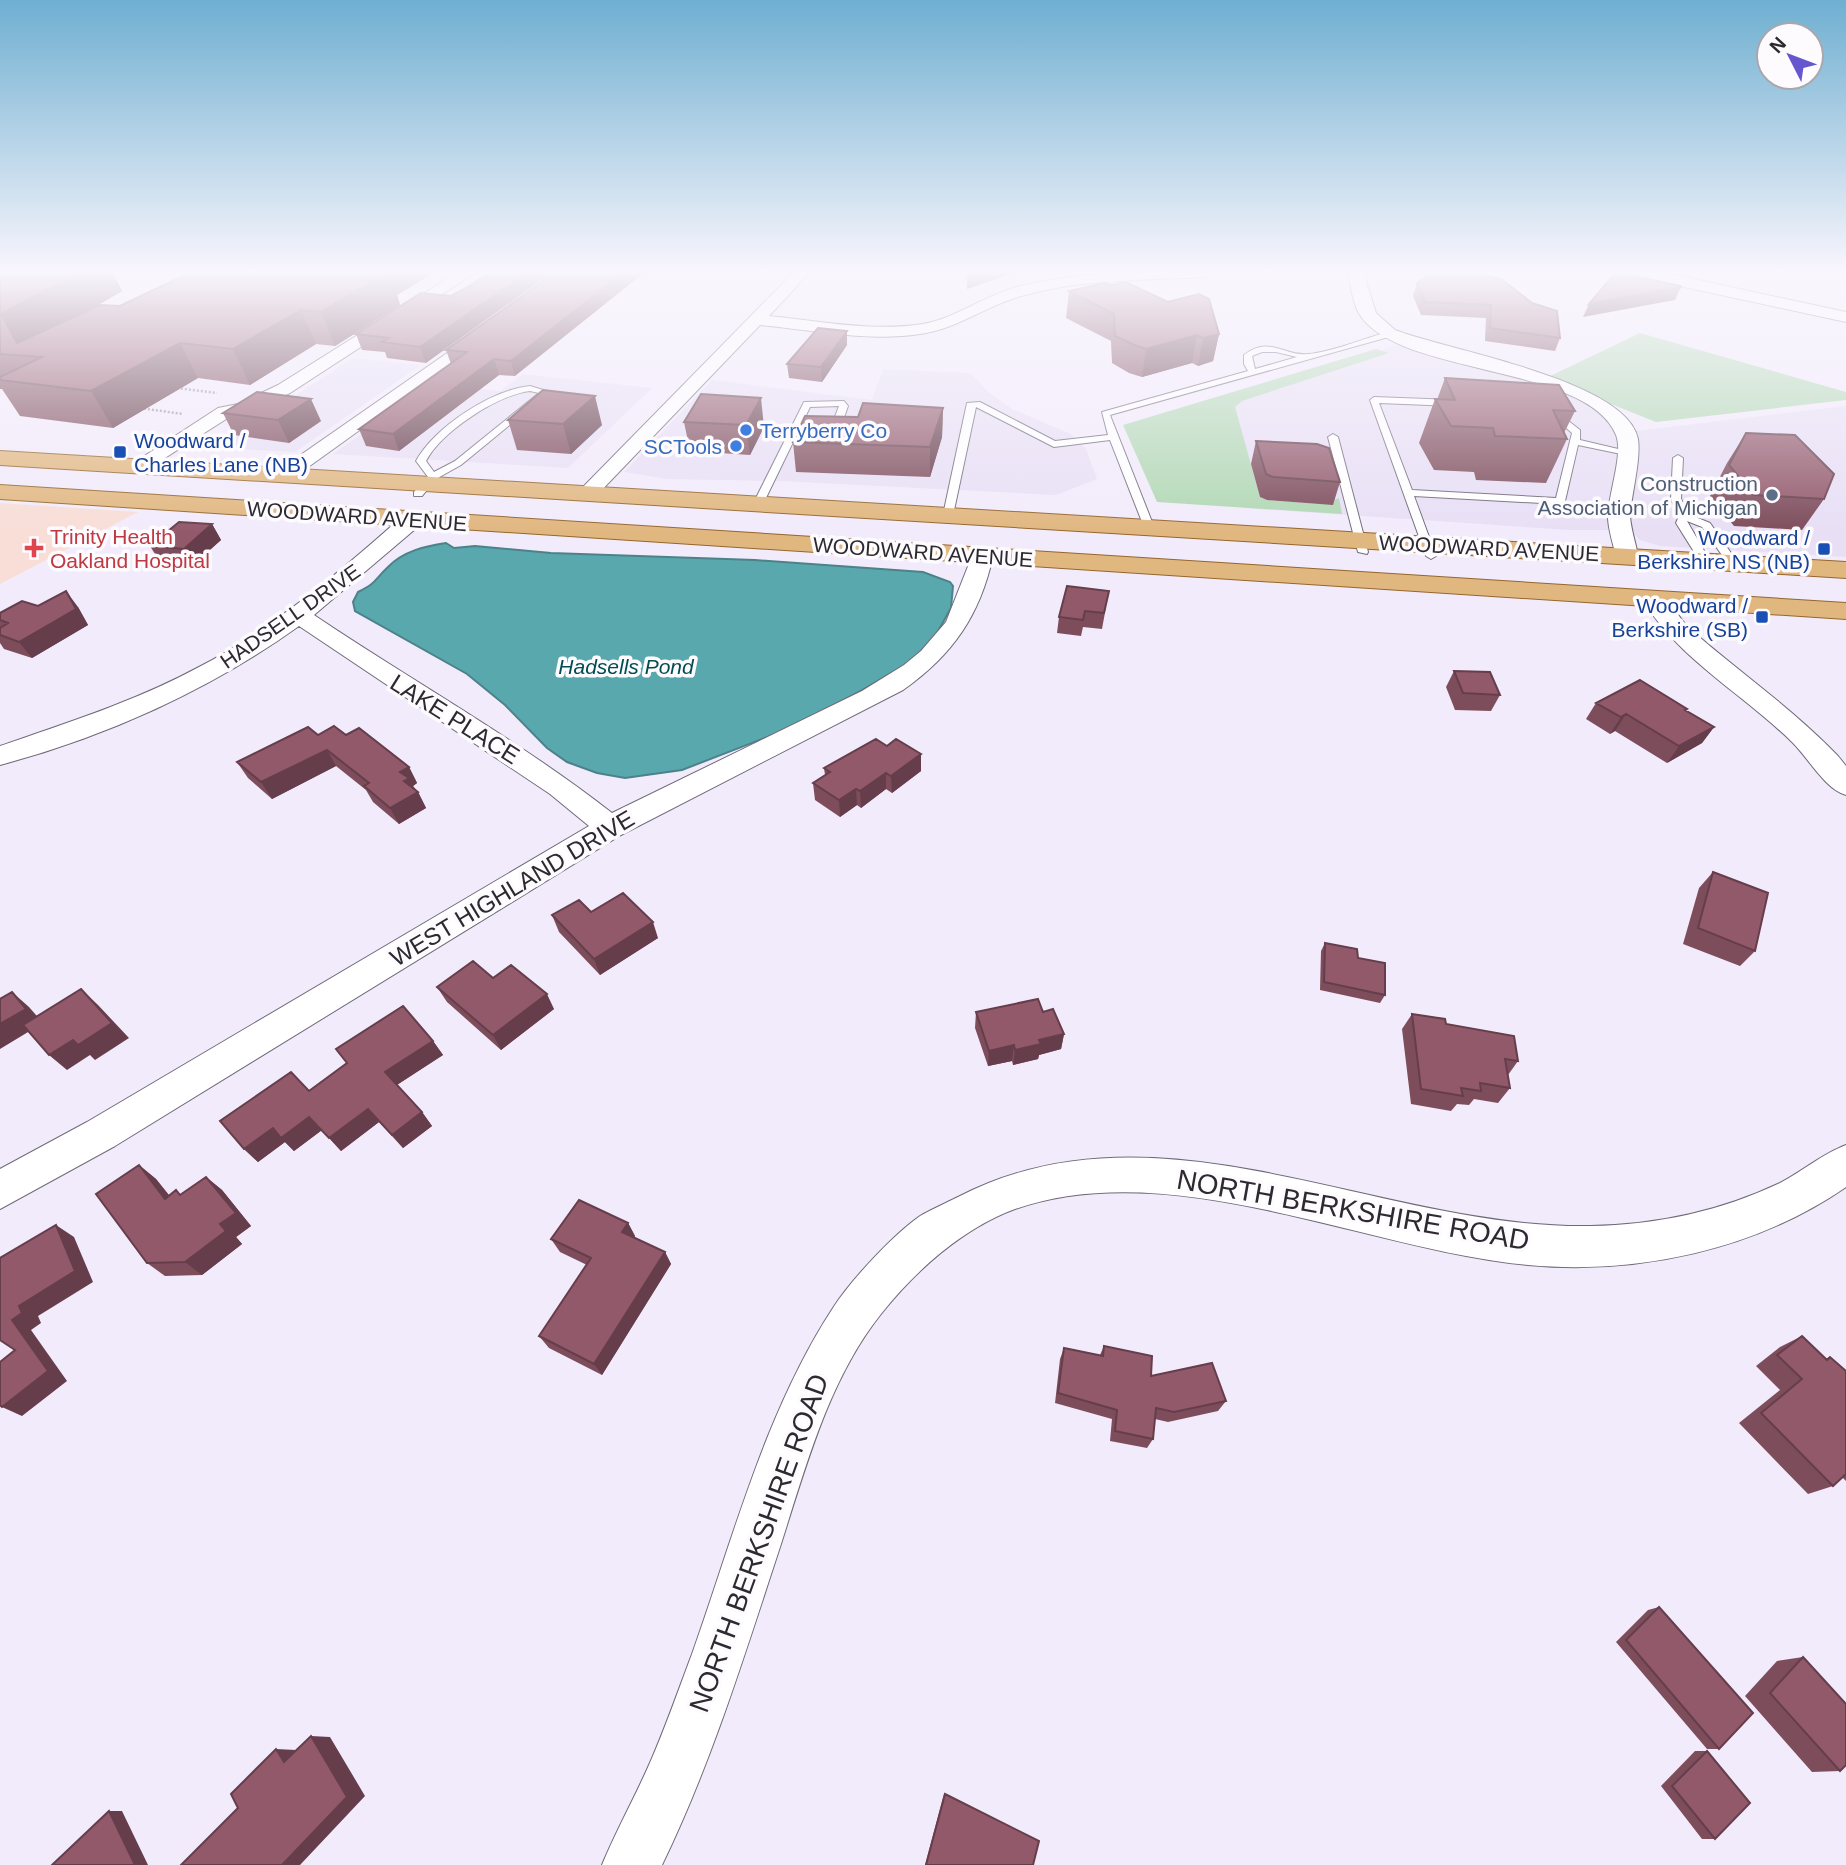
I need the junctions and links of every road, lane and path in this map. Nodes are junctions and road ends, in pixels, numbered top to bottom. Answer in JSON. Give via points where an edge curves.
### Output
{"nodes":[{"id":1,"x":331,"y":359,"type":"edge"},
{"id":2,"x":447,"y":359,"type":"edge"},
{"id":3,"x":719,"y":359,"type":"edge"},
{"id":4,"x":1248,"y":359,"type":"edge"},
{"id":5,"x":1297,"y":359,"type":"edge"},
{"id":6,"x":1472,"y":359,"type":"edge"},
{"id":7,"x":1253,"y":372,"type":"junction"},
{"id":8,"x":168,"y":387,"type":"dead end"},
{"id":9,"x":222,"y":394,"type":"dead end"},
{"id":10,"x":1469,"y":403,"type":"edge"},
{"id":11,"x":134,"y":408,"type":"dead end"},
{"id":12,"x":244,"y":408,"type":"junction"},
{"id":13,"x":1547,"y":410,"type":"edge"},
{"id":14,"x":188,"y":414,"type":"dead end"},
{"id":15,"x":1112,"y":437,"type":"junction"},
{"id":16,"x":1333,"y":437,"type":"dead end"},
{"id":17,"x":789,"y":440,"type":"junction"},
{"id":18,"x":802,"y":440,"type":"edge"},
{"id":19,"x":826,"y":440,"type":"edge"},
{"id":20,"x":1575,"y":442,"type":"junction"},
{"id":21,"x":1626,"y":452,"type":"junction"},
{"id":22,"x":1678,"y":457,"type":"dead end"},
{"id":23,"x":0,"y":458,"type":"edge"},
{"id":24,"x":139,"y":466,"type":"junction"},
{"id":25,"x":166,"y":467,"type":"junction"},
{"id":26,"x":0,"y":469,"type":"edge"},
{"id":27,"x":286,"y":474,"type":"junction"},
{"id":28,"x":0,"y":484,"type":"edge"},
{"id":29,"x":426,"y":484,"type":"junction"},
{"id":30,"x":0,"y":492,"type":"edge"},
{"id":31,"x":589,"y":492,"type":"junction"},
{"id":32,"x":1409,"y":493,"type":"junction"},
{"id":33,"x":759,"y":502,"type":"junction"},
{"id":34,"x":948,"y":515,"type":"junction"},
{"id":35,"x":1685,"y":516,"type":"junction"},
{"id":36,"x":399,"y":519,"type":"junction"},
{"id":37,"x":1149,"y":527,"type":"junction"},
{"id":38,"x":1199,"y":530,"type":"junction"},
{"id":39,"x":1361,"y":546,"type":"junction"},
{"id":40,"x":1429,"y":550,"type":"junction"},
{"id":41,"x":982,"y":556,"type":"junction"},
{"id":42,"x":1627,"y":556,"type":"junction"},
{"id":43,"x":1704,"y":561,"type":"junction"},
{"id":44,"x":1733,"y":563,"type":"junction"},
{"id":45,"x":1846,"y":569,"type":"edge"},
{"id":46,"x":1370,"y":580,"type":"junction"},
{"id":47,"x":1654,"y":598,"type":"junction"},
{"id":48,"x":1846,"y":611,"type":"edge"},
{"id":49,"x":297,"y":614,"type":"junction"},
{"id":50,"x":0,"y":756,"type":"edge"},
{"id":51,"x":1846,"y":785,"type":"edge"},
{"id":52,"x":610,"y":827,"type":"junction"},
{"id":53,"x":1846,"y":1163,"type":"edge"},
{"id":54,"x":0,"y":1190,"type":"edge"},
{"id":55,"x":631,"y":1865,"type":"edge"}],
"edges":[{"from":1,"to":12,"type":"street"},
{"from":2,"to":27,"type":"street"},
{"from":3,"to":31,"type":"street"},
{"from":4,"to":7,"type":"lane"},
{"from":5,"to":7,"type":"lane"},
{"from":6,"to":21,"type":"street","via":[[1598,401],[1623,422]]},
{"from":7,"to":15,"type":"lane","via":[[1105,414]]},
{"from":8,"to":9,"type":"path"},
{"from":10,"to":32,"type":"lane","via":[[1374,400]]},
{"from":11,"to":14,"type":"path"},
{"from":12,"to":24,"type":"street","via":[[225,412]]},
{"from":12,"to":25,"type":"street","via":[[247,414]]},
{"from":13,"to":20,"type":"lane","via":[[1577,432]]},
{"from":15,"to":34,"type":"lane","via":[[1054,444],[977,404],[970,405]]},
{"from":15,"to":37,"type":"lane"},
{"from":16,"to":39,"type":"lane"},
{"from":17,"to":18,"type":"lane"},
{"from":17,"to":19,"type":"lane","via":[[807,404],[841,402],[844,406],[833,437]]},
{"from":17,"to":33,"type":"lane"},
{"from":20,"to":21,"type":"lane"},
{"from":20,"to":32,"type":"lane","via":[[1560,501]]},
{"from":21,"to":42,"type":"street","via":[[1619,518]]},
{"from":22,"to":35,"type":"lane","via":[[1675,499]]},
{"from":23,"to":24,"type":"main road","name":"WOODWARD AVENUE"},
{"from":24,"to":25,"type":"main road","name":"WOODWARD AVENUE"},
{"from":24,"to":26,"type":"main road","via":[[105,476]]},
{"from":25,"to":27,"type":"main road","name":"WOODWARD AVENUE"},
{"from":27,"to":28,"type":"main road","via":[[288,488],[263,495],[20,481]]},
{"from":27,"to":29,"type":"main road","name":"WOODWARD AVENUE"},
{"from":29,"to":29,"type":"lane","via":[[458,463],[546,392],[518,387],[490,402],[427,450],[421,461]]},
{"from":29,"to":31,"type":"main road","name":"WOODWARD AVENUE","via":[[562,502]]},
{"from":29,"to":36,"type":"main road","via":[[388,499],[384,507]]},
{"from":30,"to":36,"type":"main road","name":"WOODWARD AVENUE"},
{"from":31,"to":33,"type":"main road","name":"WOODWARD AVENUE"},
{"from":32,"to":40,"type":"lane"},
{"from":33,"to":34,"type":"main road","name":"WOODWARD AVENUE"},
{"from":34,"to":37,"type":"main road","name":"WOODWARD AVENUE"},
{"from":35,"to":43,"type":"lane","via":[[1681,523]]},
{"from":35,"to":44,"type":"lane","via":[[1706,524]]},
{"from":36,"to":41,"type":"main road","name":"WOODWARD AVENUE"},
{"from":36,"to":49,"type":"street","name":"HADSELL DRIVE","via":[[355,571]]},
{"from":37,"to":38,"type":"main road","name":"WOODWARD AVENUE"},
{"from":38,"to":39,"type":"main road","name":"WOODWARD AVENUE"},
{"from":38,"to":41,"type":"main road","via":[[1209,547],[1191,555],[1018,544]]},
{"from":39,"to":40,"type":"main road","name":"WOODWARD AVENUE"},
{"from":39,"to":46,"type":"main road","via":[[1345,561]]},
{"from":40,"to":42,"type":"main road","name":"WOODWARD AVENUE","via":[[1600,566]]},
{"from":41,"to":46,"type":"main road","name":"WOODWARD AVENUE"},
{"from":41,"to":52,"type":"street","name":"WEST HIGHLAND DRIVE","via":[[973,593],[954,630],[940,649],[909,675]]},
{"from":42,"to":43,"type":"main road","name":"WOODWARD AVENUE"},
{"from":43,"to":44,"type":"main road","name":"WOODWARD AVENUE"},
{"from":44,"to":45,"type":"main road","name":"WOODWARD AVENUE"},
{"from":46,"to":47,"type":"main road","name":"WOODWARD AVENUE"},
{"from":47,"to":48,"type":"main road","name":"WOODWARD AVENUE"},
{"from":47,"to":51,"type":"street","via":[[1679,633],[1782,715]]},
{"from":49,"to":50,"type":"street","name":"HADSELL DRIVE","via":[[188,683],[104,720]]},
{"from":49,"to":52,"type":"street","name":"LAKE PLACE","via":[[560,787]]},
{"from":52,"to":54,"type":"street","name":"WEST HIGHLAND DRIVE","via":[[101,1134]]},
{"from":53,"to":55,"type":"street","name":"NORTH BERKSHIRE ROAD","via":[[1801,1194],[1733,1223],[1629,1244],[1501,1241],[1221,1180],[1131,1173],[1048,1181],[965,1211],[929,1235],[884,1277],[828,1357],[779,1477],[670,1783]]}]}
